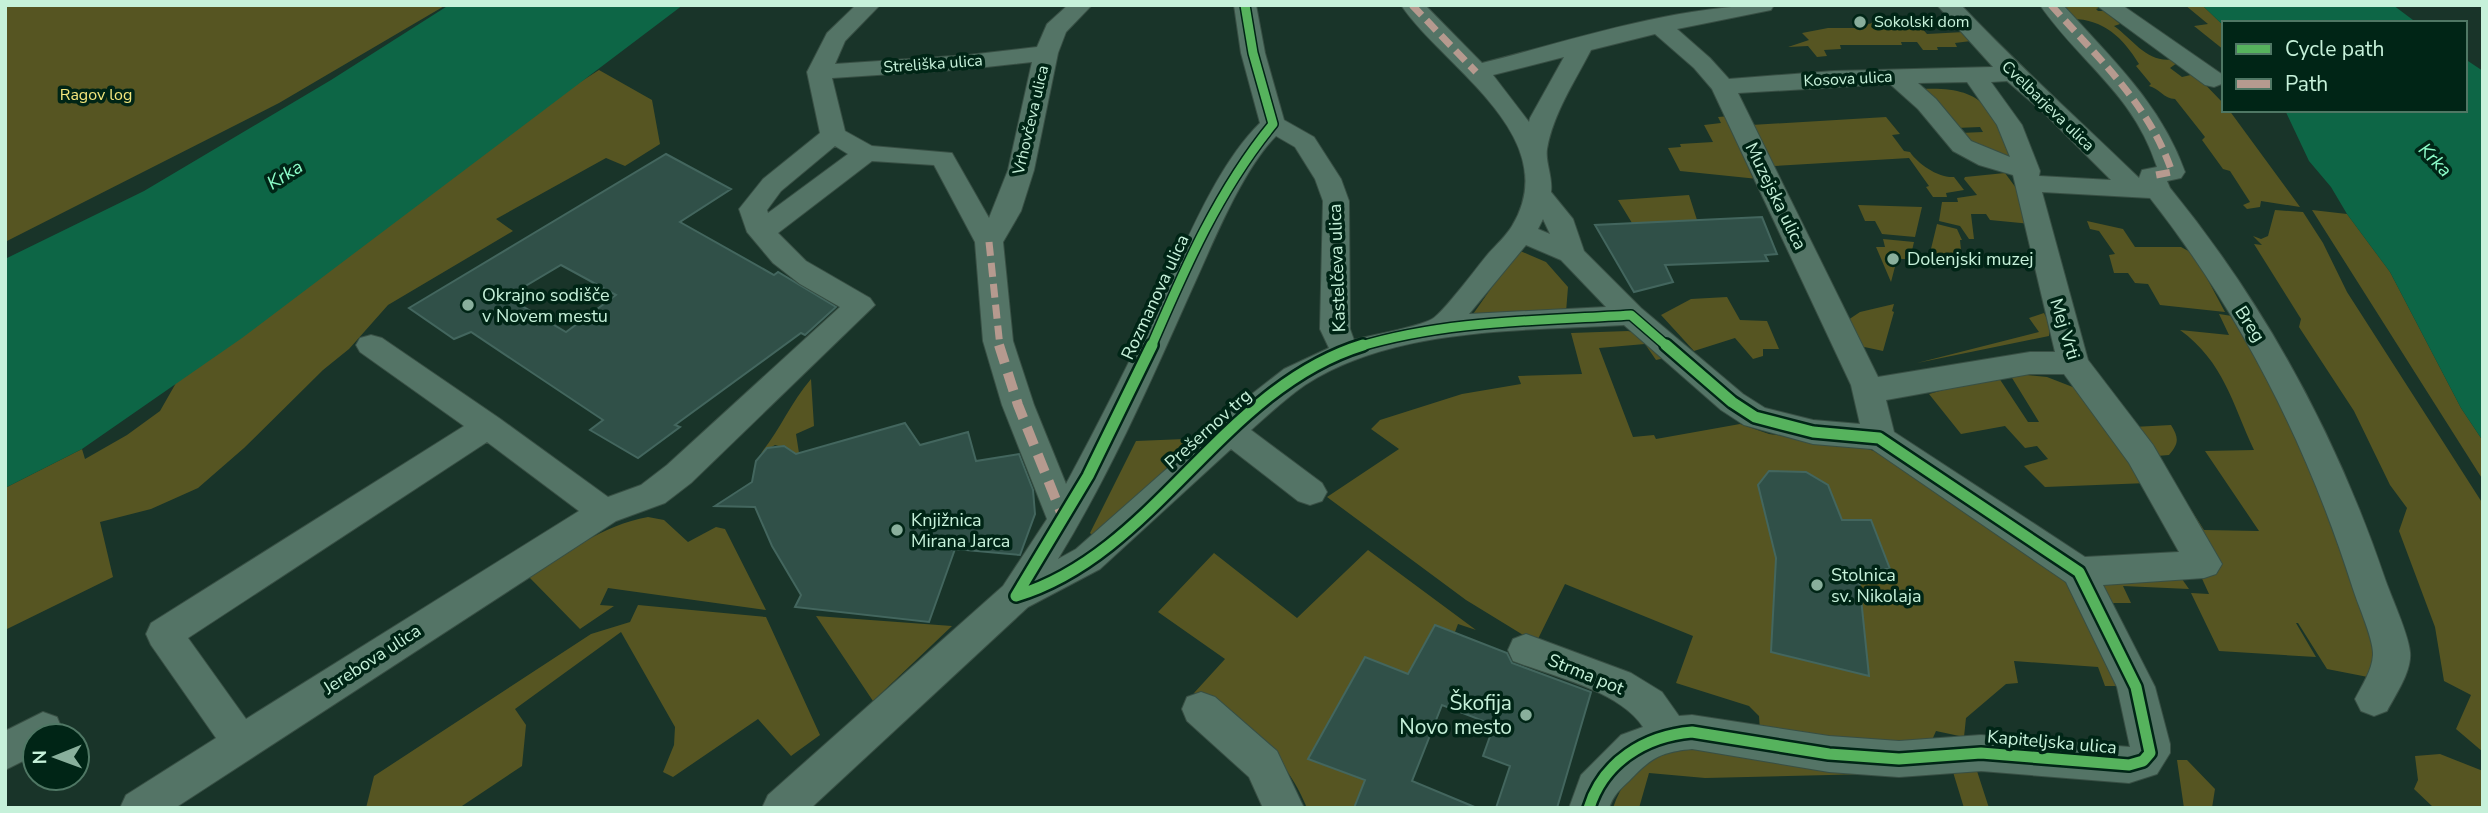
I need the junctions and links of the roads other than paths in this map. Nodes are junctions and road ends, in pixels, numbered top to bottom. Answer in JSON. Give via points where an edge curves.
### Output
{"nodes":[{"id":1,"x":869,"y":5,"type":"edge"},
{"id":2,"x":1081,"y":5,"type":"edge"},
{"id":3,"x":1245,"y":5,"type":"edge"},
{"id":4,"x":1412,"y":5,"type":"edge"},
{"id":5,"x":1763,"y":5,"type":"edge"},
{"id":6,"x":1948,"y":5,"type":"edge"},
{"id":7,"x":2051,"y":5,"type":"edge"},
{"id":8,"x":2108,"y":5,"type":"edge"},
{"id":9,"x":1660,"y":26,"type":"junction"},
{"id":10,"x":1583,"y":45,"type":"junction"},
{"id":11,"x":1046,"y":53,"type":"junction"},
{"id":12,"x":819,"y":72,"type":"junction"},
{"id":13,"x":1476,"y":72,"type":"junction"},
{"id":14,"x":2014,"y":74,"type":"junction"},
{"id":15,"x":1974,"y":75,"type":"junction"},
{"id":16,"x":1895,"y":76,"type":"junction"},
{"id":17,"x":2214,"y":80,"type":"dead end"},
{"id":18,"x":1723,"y":87,"type":"junction"},
{"id":19,"x":1273,"y":124,"type":"junction"},
{"id":20,"x":833,"y":135,"type":"junction"},
{"id":21,"x":1533,"y":152,"type":"junction"},
{"id":22,"x":866,"y":153,"type":"junction"},
{"id":23,"x":2027,"y":177,"type":"junction"},
{"id":24,"x":2148,"y":185,"type":"junction"},
{"id":25,"x":1536,"y":192,"type":"junction"},
{"id":26,"x":761,"y":232,"type":"junction"},
{"id":27,"x":1522,"y":232,"type":"junction"},
{"id":28,"x":989,"y":242,"type":"junction"},
{"id":29,"x":1571,"y":254,"type":"junction"},
{"id":30,"x":1631,"y":315,"type":"junction"},
{"id":31,"x":1443,"y":326,"type":"junction"},
{"id":32,"x":371,"y":345,"type":"dead end"},
{"id":33,"x":1347,"y":352,"type":"junction"},
{"id":34,"x":2073,"y":363,"type":"junction"},
{"id":35,"x":1867,"y":385,"type":"junction"},
{"id":36,"x":488,"y":426,"type":"junction"},
{"id":37,"x":1230,"y":431,"type":"junction"},
{"id":38,"x":1879,"y":438,"type":"junction"},
{"id":39,"x":1310,"y":492,"type":"dead end"},
{"id":40,"x":604,"y":512,"type":"junction"},
{"id":41,"x":1064,"y":520,"type":"junction"},
{"id":42,"x":2079,"y":572,"type":"junction"},
{"id":43,"x":1016,"y":596,"type":"junction"},
{"id":44,"x":1526,"y":650,"type":"dead end"},
{"id":45,"x":2374,"y":699,"type":"dead end"},
{"id":46,"x":1201,"y":709,"type":"dead end"},
{"id":47,"x":1669,"y":734,"type":"junction"},
{"id":48,"x":21,"y":742,"type":"edge"},
{"id":49,"x":241,"y":743,"type":"junction"},
{"id":50,"x":5,"y":752,"type":"edge"},
{"id":51,"x":784,"y":807,"type":"edge"},
{"id":52,"x":140,"y":808,"type":"edge"},
{"id":53,"x":1284,"y":808,"type":"edge"},
{"id":54,"x":1589,"y":808,"type":"edge"}],
"edges":[{"from":1,"to":12,"type":"street","via":[[835,38]]},
{"from":2,"to":11,"type":"street","name":"Vrhovčeva ulica","via":[[1055,29]]},
{"from":3,"to":19,"type":"street"},
{"from":4,"to":13,"type":"street"},
{"from":5,"to":9,"type":"street"},
{"from":6,"to":14,"type":"street","name":"Cvelbarjeva ulica"},
{"from":7,"to":24,"type":"street","via":[[2158,131],[2172,172]]},
{"from":8,"to":17,"type":"street"},
{"from":9,"to":10,"type":"street"},
{"from":9,"to":18,"type":"street","name":"Muzejska ulica"},
{"from":10,"to":13,"type":"street"},
{"from":10,"to":21,"type":"street","via":[[1543,118]]},
{"from":11,"to":12,"type":"street","name":"Streliška ulica"},
{"from":11,"to":28,"type":"street","name":"Vrhovčeva ulica","via":[[1021,170],[1007,211]]},
{"from":12,"to":20,"type":"street"},
{"from":13,"to":21,"type":"street","via":[[1508,109]]},
{"from":14,"to":15,"type":"street","name":"Kosova ulica"},
{"from":14,"to":24,"type":"street","name":"Cvelbarjeva ulica"},
{"from":15,"to":16,"type":"street","name":"Kosova ulica"},
{"from":15,"to":23,"type":"street","name":"Mej Vrti","via":[[2016,135],[2026,156]]},
{"from":16,"to":18,"type":"street","name":"Kosova ulica"},
{"from":16,"to":23,"type":"street","via":[[1927,104],[1962,146]]},
{"from":18,"to":35,"type":"street","name":"Muzejska ulica"},
{"from":19,"to":33,"type":"street","name":"Kastelčeva ulica","via":[[1305,142],[1336,201],[1335,329]]},
{"from":19,"to":41,"type":"street","name":"Rozmanova ulica","via":[[1221,200],[1128,400]]},
{"from":20,"to":22,"type":"street"},
{"from":20,"to":26,"type":"street","via":[[772,185],[753,209]]},
{"from":21,"to":25,"type":"street"},
{"from":22,"to":26,"type":"street"},
{"from":22,"to":28,"type":"street","via":[[943,158]]},
{"from":23,"to":24,"type":"street"},
{"from":23,"to":34,"type":"street","name":"Mej Vrti"},
{"from":24,"to":45,"type":"street","name":"Breg","via":[[2200,243],[2266,348],[2315,442],[2392,653]]},
{"from":25,"to":27,"type":"street","via":[[1532,216]]},
{"from":25,"to":29,"type":"street","via":[[1559,219]]},
{"from":26,"to":40,"type":"street","name":"Jerebova ulica","via":[[784,261],[860,305],[679,474],[653,494]]},
{"from":27,"to":29,"type":"street"},
{"from":27,"to":31,"type":"street"},
{"from":28,"to":41,"type":"street","via":[[998,341]]},
{"from":29,"to":30,"type":"street"},
{"from":30,"to":31,"type":"street","name":"Prešernov trg"},
{"from":30,"to":38,"type":"street","via":[[1755,417],[1812,432]]},
{"from":31,"to":33,"type":"street","name":"Prešernov trg"},
{"from":32,"to":36,"type":"street"},
{"from":33,"to":37,"type":"street","name":"Prešernov trg","via":[[1295,377]]},
{"from":34,"to":35,"type":"street","via":[[2031,363],[1883,389]]},
{"from":34,"to":42,"type":"street","name":"Mej Vrti","via":[[2141,454],[2204,564]]},
{"from":35,"to":38,"type":"street","name":"Muzejska ulica"},
{"from":36,"to":40,"type":"street"},
{"from":36,"to":49,"type":"street","via":[[164,634]]},
{"from":37,"to":39,"type":"street"},
{"from":37,"to":43,"type":"street","name":"Prešernov trg","via":[[1088,559]]},
{"from":38,"to":42,"type":"street","name":"Kapiteljska ulica"},
{"from":40,"to":49,"type":"street","name":"Jerebova ulica"},
{"from":41,"to":43,"type":"street","name":"Rozmanova ulica"},
{"from":42,"to":47,"type":"street","name":"Kapiteljska ulica","via":[[2136,687],[2150,744],[2143,761],[2129,765],[1981,753],[1899,759],[1829,754],[1692,732]]},
{"from":43,"to":51,"type":"street","name":"Rozmanova ulica"},
{"from":44,"to":47,"type":"street","name":"Strma pot","via":[[1618,684],[1649,704]]},
{"from":46,"to":53,"type":"street","via":[[1263,764]]},
{"from":47,"to":54,"type":"street","name":"Kapiteljska ulica","via":[[1635,747],[1613,767],[1595,788]]},
{"from":48,"to":50,"type":"street"},
{"from":49,"to":52,"type":"street","name":"Jerebova ulica"}]}
